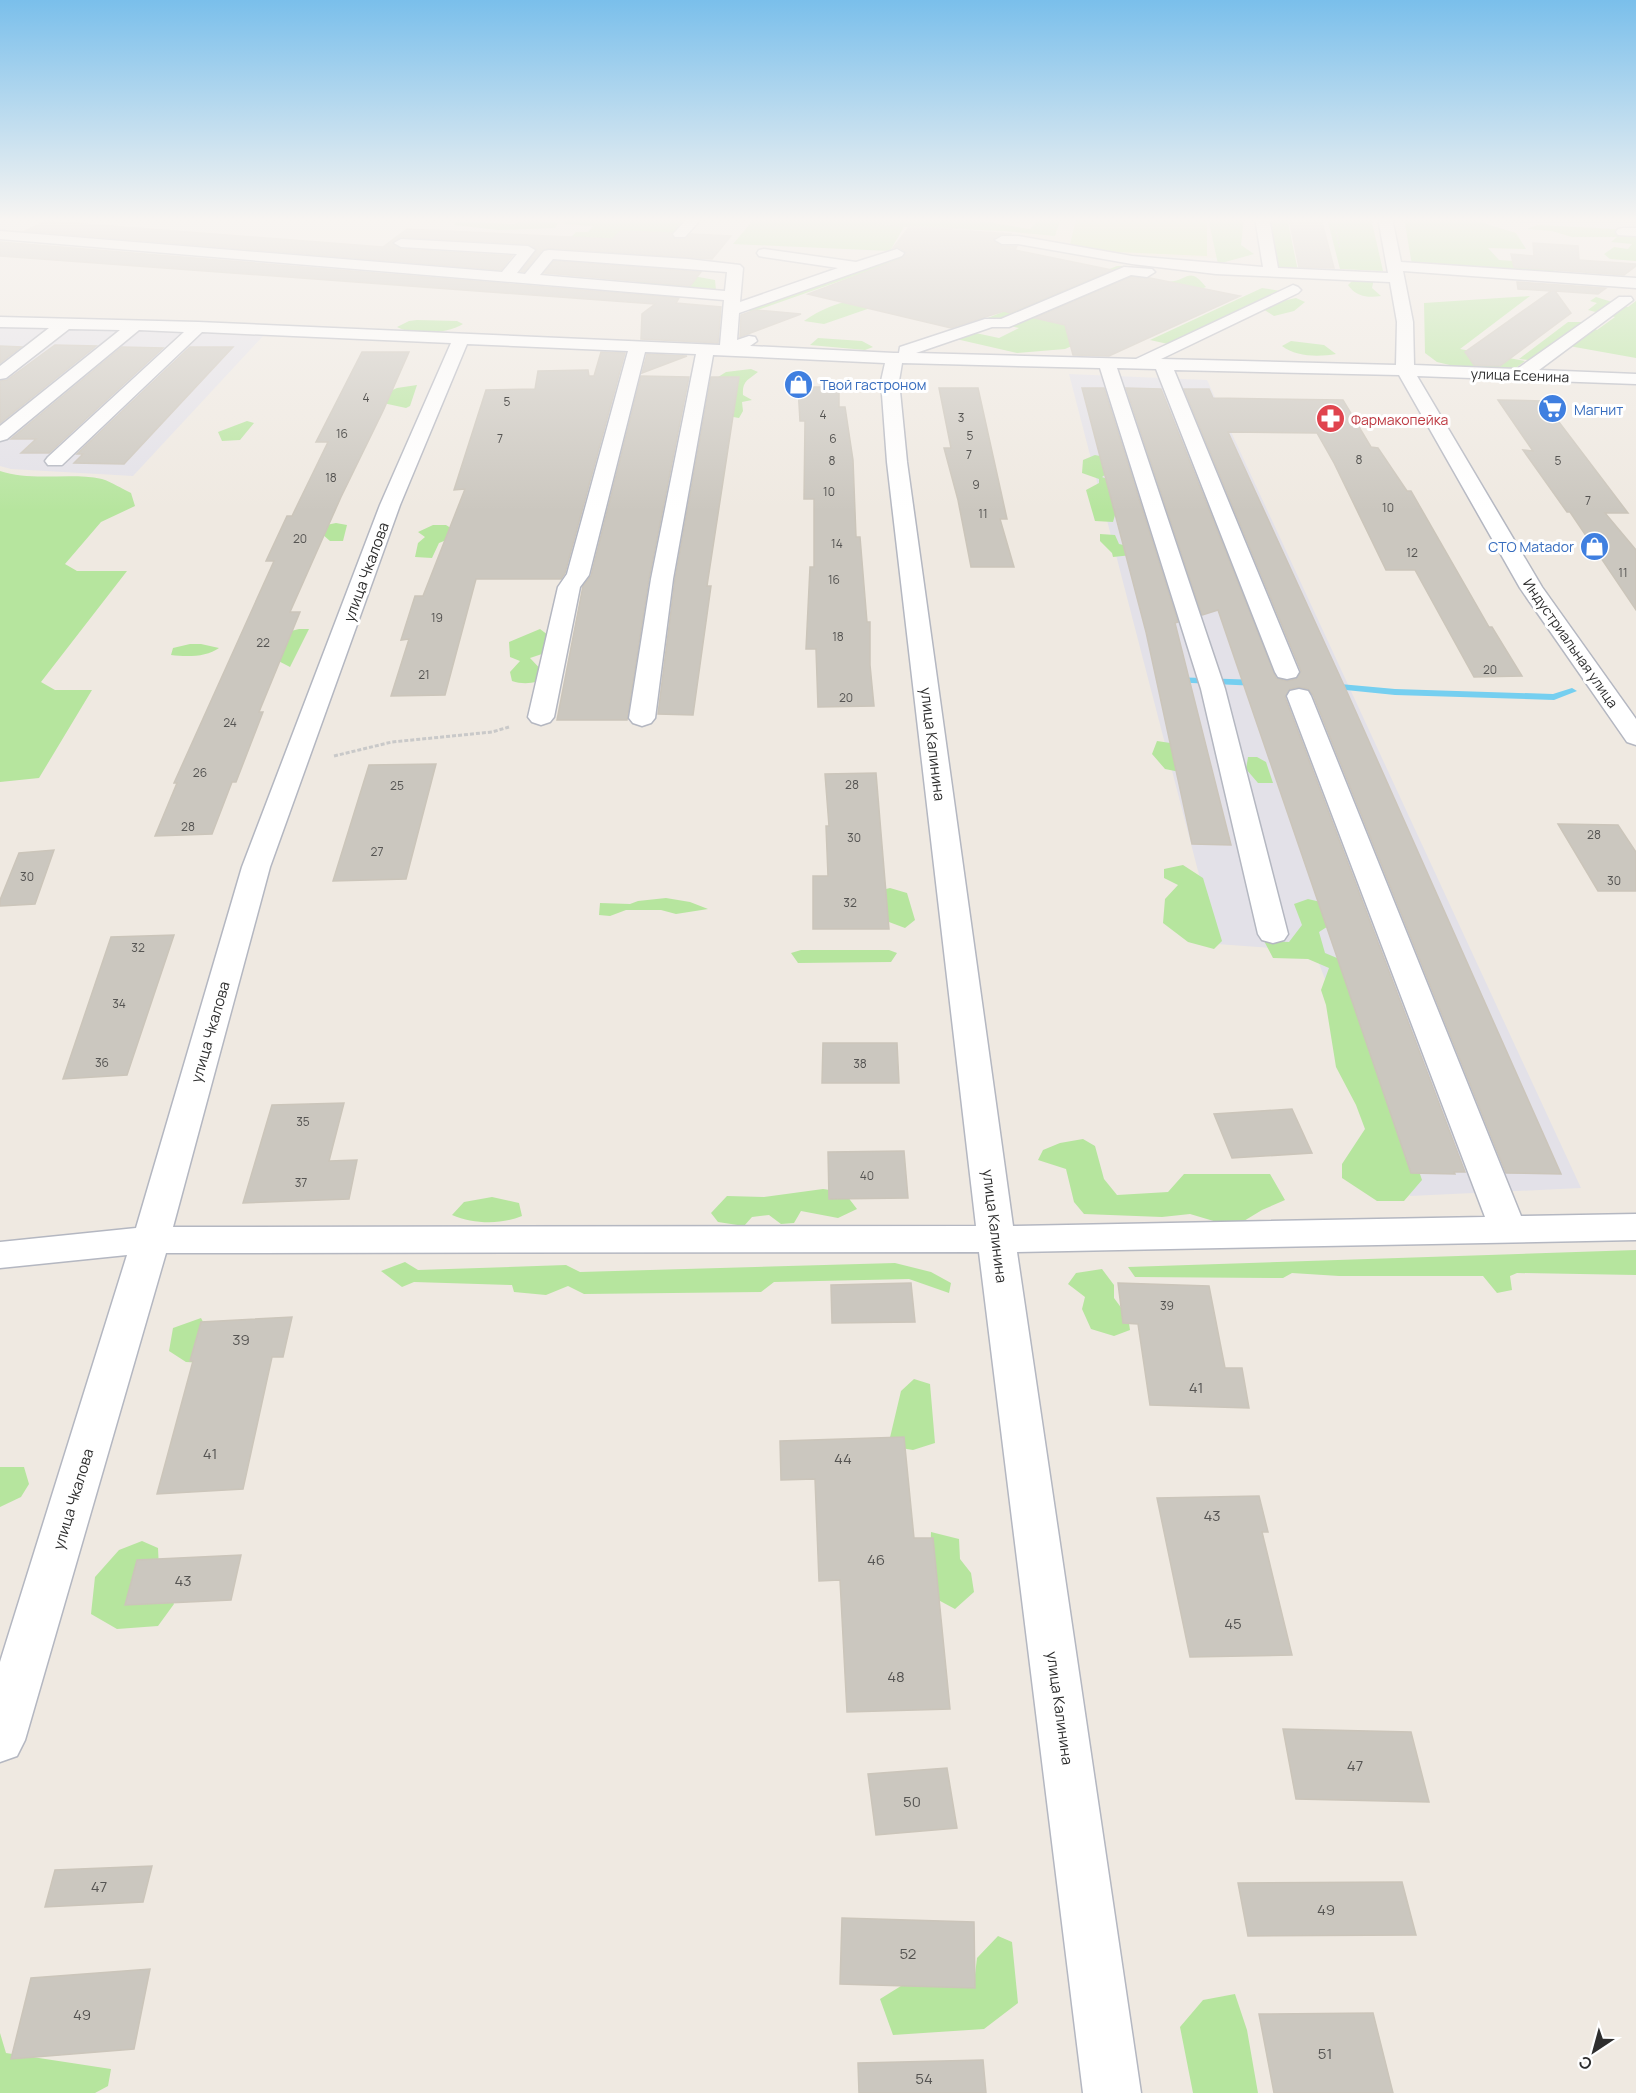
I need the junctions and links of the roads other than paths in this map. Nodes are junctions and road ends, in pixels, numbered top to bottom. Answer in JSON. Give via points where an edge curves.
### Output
{"nodes":[{"id":1,"x":731,"y":316,"type":"edge"},
{"id":2,"x":1022,"y":316,"type":"edge"},
{"id":3,"x":1239,"y":316,"type":"edge"},
{"id":4,"x":1396,"y":316,"type":"edge"},
{"id":5,"x":1603,"y":316,"type":"edge"},
{"id":6,"x":0,"y":322,"type":"edge"},
{"id":7,"x":65,"y":324,"type":"junction"},
{"id":8,"x":136,"y":325,"type":"junction"},
{"id":9,"x":198,"y":327,"type":"junction"},
{"id":10,"x":762,"y":336,"type":"dead end"},
{"id":11,"x":461,"y":339,"type":"junction"},
{"id":12,"x":638,"y":346,"type":"junction"},
{"id":13,"x":706,"y":348,"type":"junction"},
{"id":14,"x":728,"y":349,"type":"junction"},
{"id":15,"x":1107,"y":363,"type":"junction"},
{"id":16,"x":1136,"y":364,"type":"junction"},
{"id":17,"x":1164,"y":365,"type":"junction"},
{"id":18,"x":1405,"y":370,"type":"junction"},
{"id":19,"x":885,"y":373,"type":"junction"},
{"id":20,"x":0,"y":374,"type":"edge"},
{"id":21,"x":1519,"y":376,"type":"junction"},
{"id":22,"x":1625,"y":378,"type":"edge"},
{"id":23,"x":0,"y":435,"type":"edge"},
{"id":24,"x":55,"y":461,"type":"dead end"},
{"id":25,"x":542,"y":717,"type":"road end"},
{"id":26,"x":642,"y":718,"type":"dead end"},
{"id":27,"x":1636,"y":737,"type":"edge"},
{"id":28,"x":1273,"y":934,"type":"dead end"},
{"id":29,"x":1636,"y":1227,"type":"edge"},
{"id":30,"x":1508,"y":1229,"type":"junction"},
{"id":31,"x":996,"y":1239,"type":"junction"},
{"id":32,"x":151,"y":1240,"type":"junction"},
{"id":33,"x":0,"y":1256,"type":"edge"},
{"id":34,"x":0,"y":1740,"type":"edge"},
{"id":35,"x":1112,"y":2093,"type":"edge"}],
"edges":[{"from":1,"to":14,"type":"street"},
{"from":2,"to":19,"type":"street","via":[[1003,324],[991,322],[903,352]]},
{"from":3,"to":16,"type":"street"},
{"from":4,"to":18,"type":"street","name":"Индустриальная улица"},
{"from":5,"to":21,"type":"street"},
{"from":6,"to":7,"type":"street","name":"улица Есенина"},
{"from":7,"to":8,"type":"street","name":"улица Есенина"},
{"from":7,"to":20,"type":"street"},
{"from":8,"to":9,"type":"street","name":"улица Есенина"},
{"from":8,"to":23,"type":"street"},
{"from":9,"to":11,"type":"street","name":"улица Есенина"},
{"from":9,"to":24,"type":"street"},
{"from":10,"to":14,"type":"street"},
{"from":11,"to":12,"type":"street","name":"улица Есенина"},
{"from":11,"to":32,"type":"street","name":"улица Чкалова","via":[[390,505],[256,867]]},
{"from":12,"to":13,"type":"street","name":"улица Есенина"},
{"from":12,"to":25,"type":"street","via":[[578,575],[569,587]]},
{"from":13,"to":14,"type":"street","name":"улица Есенина"},
{"from":13,"to":26,"type":"street","via":[[662,579]]},
{"from":14,"to":19,"type":"street","name":"улица Есенина"},
{"from":15,"to":16,"type":"street","name":"улица Есенина"},
{"from":15,"to":19,"type":"street","name":"улица Есенина"},
{"from":15,"to":28,"type":"street","via":[[1210,682]]},
{"from":16,"to":17,"type":"street","name":"улица Есенина"},
{"from":17,"to":18,"type":"street","name":"улица Есенина"},
{"from":17,"to":30,"type":"street"},
{"from":18,"to":21,"type":"street","name":"улица Есенина"},
{"from":18,"to":27,"type":"street","name":"Индустриальная улица","via":[[1531,588]]},
{"from":19,"to":31,"type":"street","name":"улица Калинина"},
{"from":21,"to":22,"type":"street","name":"улица Есенина"},
{"from":29,"to":30,"type":"street"},
{"from":30,"to":31,"type":"street"},
{"from":31,"to":32,"type":"street"},
{"from":31,"to":35,"type":"street","name":"улица Калинина"},
{"from":32,"to":33,"type":"street"},
{"from":32,"to":34,"type":"street","name":"улица Чкалова"}]}
